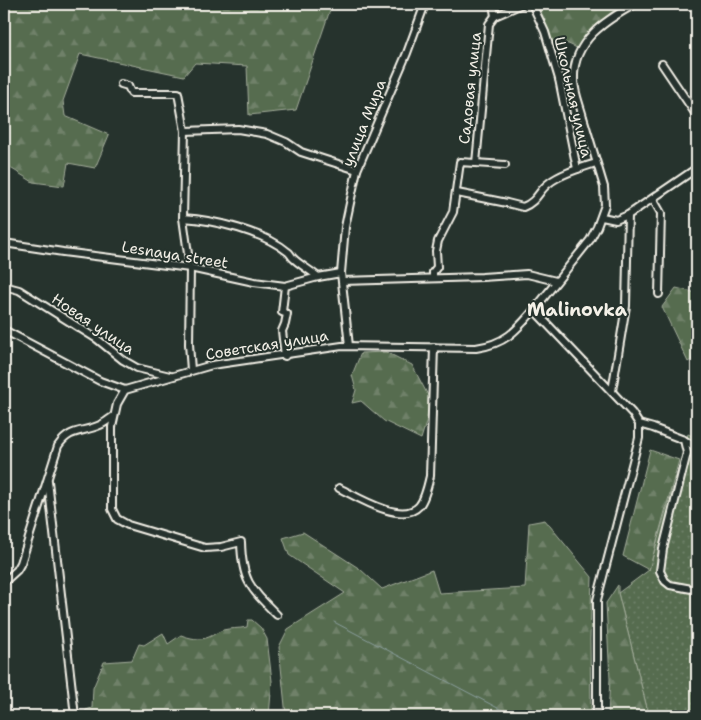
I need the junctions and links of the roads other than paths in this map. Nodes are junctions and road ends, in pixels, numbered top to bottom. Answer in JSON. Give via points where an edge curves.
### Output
{"nodes":[{"id":1,"x":425,"y":4,"type":"edge"},
{"id":2,"x":493,"y":4,"type":"edge"},
{"id":3,"x":522,"y":4,"type":"edge"},
{"id":4,"x":532,"y":4,"type":"edge"},
{"id":5,"x":635,"y":4,"type":"edge"},
{"id":6,"x":495,"y":16,"type":"junction"},
{"id":7,"x":662,"y":64,"type":"dead end"},
{"id":8,"x":574,"y":77,"type":"junction"},
{"id":9,"x":559,"y":79,"type":"junction"},
{"id":10,"x":121,"y":84,"type":"dead end"},
{"id":11,"x":697,"y":116,"type":"edge"},
{"id":12,"x":185,"y":131,"type":"junction"},
{"id":13,"x":476,"y":163,"type":"junction"},
{"id":14,"x":596,"y":163,"type":"junction"},
{"id":15,"x":505,"y":165,"type":"dead end"},
{"id":16,"x":697,"y":168,"type":"edge"},
{"id":17,"x":577,"y":169,"type":"junction"},
{"id":18,"x":357,"y":170,"type":"junction"},
{"id":19,"x":457,"y":193,"type":"junction"},
{"id":20,"x":654,"y":199,"type":"junction"},
{"id":21,"x":628,"y":215,"type":"junction"},
{"id":22,"x":183,"y":218,"type":"junction"},
{"id":23,"x":602,"y":218,"type":"junction"},
{"id":24,"x":4,"y":243,"type":"edge"},
{"id":25,"x":190,"y":268,"type":"junction"},
{"id":26,"x":341,"y":273,"type":"junction"},
{"id":27,"x":318,"y":276,"type":"junction"},
{"id":28,"x":432,"y":278,"type":"junction"},
{"id":29,"x":342,"y":281,"type":"junction"},
{"id":30,"x":556,"y":281,"type":"junction"},
{"id":31,"x":4,"y":286,"type":"edge"},
{"id":32,"x":285,"y":286,"type":"junction"},
{"id":33,"x":659,"y":294,"type":"dead end"},
{"id":34,"x":534,"y":310,"type":"junction"},
{"id":35,"x":4,"y":330,"type":"edge"},
{"id":36,"x":349,"y":346,"type":"junction"},
{"id":37,"x":434,"y":347,"type":"junction"},
{"id":38,"x":285,"y":356,"type":"junction"},
{"id":39,"x":191,"y":370,"type":"junction"},
{"id":40,"x":172,"y":376,"type":"junction"},
{"id":41,"x":125,"y":390,"type":"junction"},
{"id":42,"x":612,"y":391,"type":"junction"},
{"id":43,"x":114,"y":416,"type":"junction"},
{"id":44,"x":639,"y":424,"type":"junction"},
{"id":45,"x":684,"y":440,"type":"junction"},
{"id":46,"x":697,"y":448,"type":"edge"},
{"id":47,"x":48,"y":481,"type":"junction"},
{"id":48,"x":339,"y":488,"type":"dead end"},
{"id":49,"x":4,"y":582,"type":"edge"},
{"id":50,"x":697,"y":590,"type":"edge"},
{"id":51,"x":277,"y":615,"type":"dead end"},
{"id":52,"x":75,"y":716,"type":"edge"},
{"id":53,"x":597,"y":716,"type":"edge"}],
"edges":[{"from":1,"to":18,"type":"street","name":"улица Мира"},
{"from":2,"to":6,"type":"street"},
{"from":3,"to":6,"type":"street"},
{"from":4,"to":9,"type":"street","name":"Школьная улица","via":[[545,32]]},
{"from":5,"to":8,"type":"street","via":[[609,18],[587,39],[578,54]]},
{"from":6,"to":13,"type":"street","name":"Садовая улица","via":[[488,24],[486,39]]},
{"from":7,"to":11,"type":"street"},
{"from":8,"to":9,"type":"street"},
{"from":8,"to":14,"type":"street"},
{"from":9,"to":17,"type":"street","name":"Школьная улица"},
{"from":10,"to":12,"type":"street","via":[[128,86],[131,93],[178,93]]},
{"from":12,"to":18,"type":"street","via":[[238,129],[267,134],[301,152]]},
{"from":12,"to":22,"type":"street"},
{"from":13,"to":15,"type":"street"},
{"from":13,"to":19,"type":"street","name":"Садовая улица","via":[[460,162]]},
{"from":14,"to":17,"type":"street"},
{"from":14,"to":23,"type":"street","via":[[604,187]]},
{"from":16,"to":20,"type":"street"},
{"from":17,"to":19,"type":"street","via":[[548,184],[533,203],[523,207]]},
{"from":18,"to":26,"type":"street","name":"улица Мира"},
{"from":19,"to":28,"type":"street","name":"Садовая улица","via":[[450,220],[438,241],[438,267]]},
{"from":20,"to":21,"type":"street"},
{"from":20,"to":33,"type":"street","via":[[661,213]]},
{"from":21,"to":23,"type":"street","via":[[616,220]]},
{"from":21,"to":42,"type":"street","via":[[626,306]]},
{"from":22,"to":25,"type":"street"},
{"from":22,"to":27,"type":"street","via":[[209,221],[270,241]]},
{"from":23,"to":30,"type":"street","name":"Советская улица","via":[[590,240]]},
{"from":24,"to":25,"type":"street","name":"Lesnaya street"},
{"from":25,"to":32,"type":"street","name":"Lesnaya street"},
{"from":25,"to":39,"type":"street"},
{"from":26,"to":27,"type":"street","name":"Lesnaya street"},
{"from":26,"to":29,"type":"street","name":"улица Мира"},
{"from":27,"to":32,"type":"street","name":"Lesnaya street"},
{"from":28,"to":29,"type":"street"},
{"from":28,"to":30,"type":"street","via":[[527,274]]},
{"from":29,"to":36,"type":"street","name":"улица Мира"},
{"from":30,"to":34,"type":"street","name":"Советская улица"},
{"from":31,"to":40,"type":"street","name":"Новая улица","via":[[19,290],[98,339],[137,368]]},
{"from":32,"to":38,"type":"street","via":[[282,312],[286,314],[282,330]]},
{"from":34,"to":37,"type":"street","name":"Советская улица","via":[[514,332],[497,343],[476,348]]},
{"from":34,"to":42,"type":"street"},
{"from":35,"to":41,"type":"street","via":[[100,381]]},
{"from":36,"to":37,"type":"street","name":"Советская улица"},
{"from":36,"to":38,"type":"street","name":"Советская улица"},
{"from":37,"to":48,"type":"street","via":[[430,476],[419,506],[408,513],[400,513]]},
{"from":38,"to":39,"type":"street","name":"Советская улица"},
{"from":39,"to":40,"type":"street","name":"Советская улица"},
{"from":40,"to":41,"type":"street","name":"Советская улица"},
{"from":41,"to":43,"type":"street"},
{"from":42,"to":44,"type":"street"},
{"from":43,"to":47,"type":"street","via":[[64,438],[58,446]]},
{"from":43,"to":51,"type":"street","via":[[112,509],[117,519],[205,548],[241,542],[241,561],[246,579]]},
{"from":44,"to":45,"type":"street"},
{"from":44,"to":53,"type":"street","via":[[639,438],[597,600]]},
{"from":45,"to":46,"type":"street"},
{"from":45,"to":50,"type":"street","via":[[685,461],[660,571],[670,585]]},
{"from":47,"to":49,"type":"street","via":[[21,563]]},
{"from":47,"to":52,"type":"street"}]}
